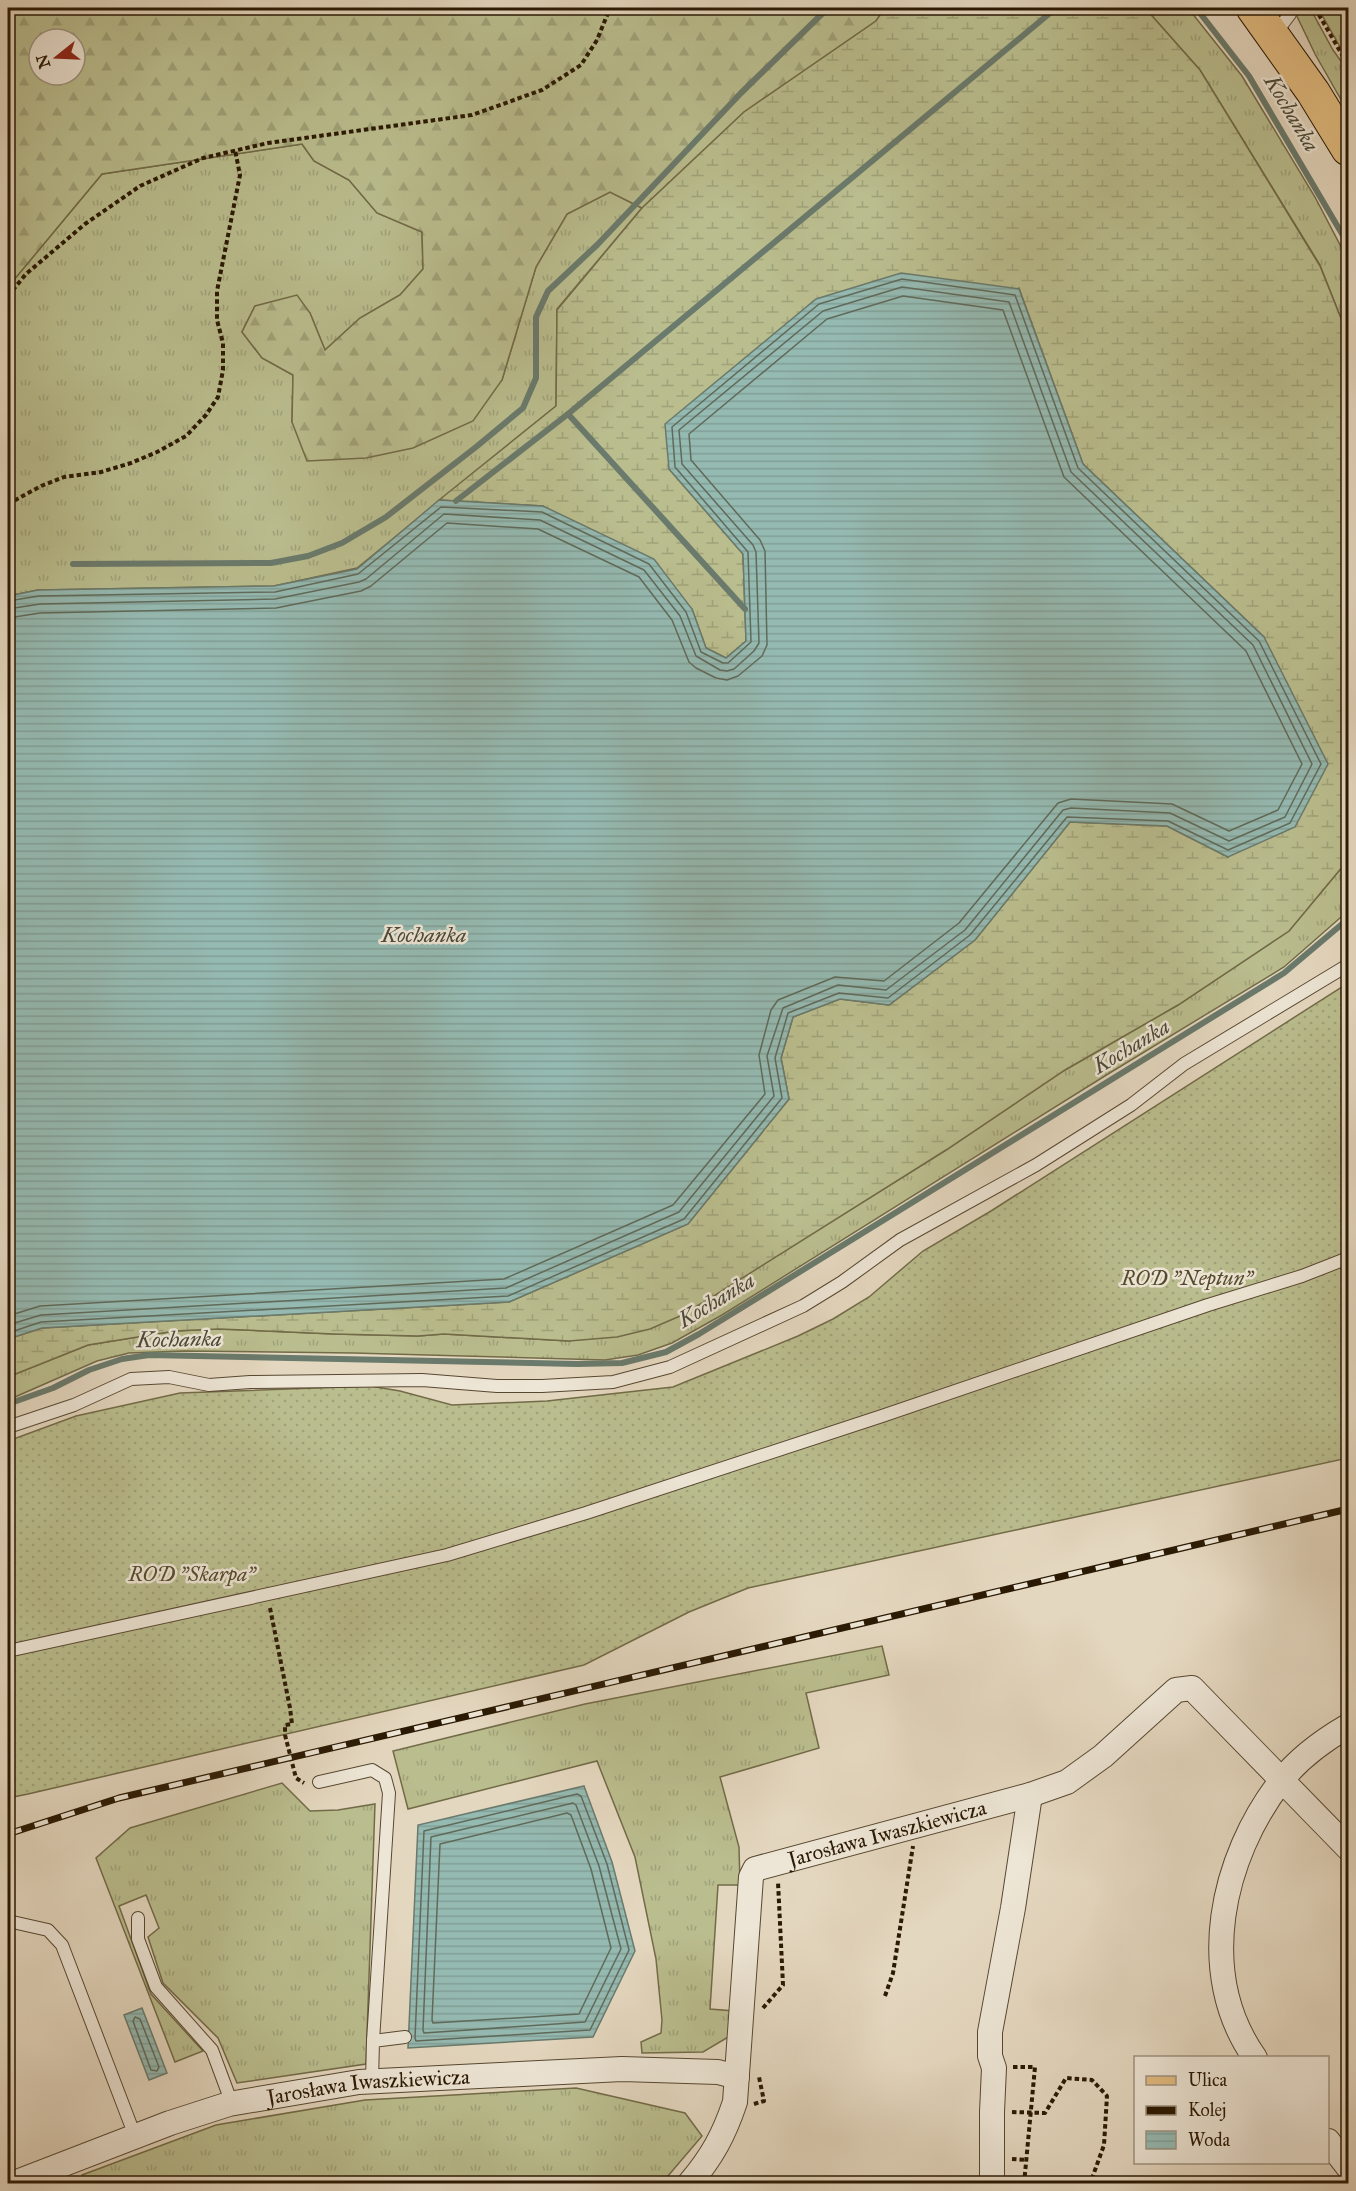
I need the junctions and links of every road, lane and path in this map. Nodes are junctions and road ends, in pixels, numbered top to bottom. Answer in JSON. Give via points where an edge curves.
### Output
{"nodes":[{"id":1,"x":610,"y":8,"type":"edge"},
{"id":2,"x":1253,"y":8,"type":"edge"},
{"id":3,"x":1315,"y":8,"type":"edge"},
{"id":4,"x":1344,"y":8,"type":"edge"},
{"id":5,"x":1348,"y":15,"type":"edge"},
{"id":6,"x":1280,"y":22,"type":"edge"},
{"id":7,"x":1348,"y":65,"type":"edge"},
{"id":8,"x":1348,"y":149,"type":"edge"},
{"id":9,"x":235,"y":150,"type":"junction"},
{"id":10,"x":8,"y":296,"type":"edge"},
{"id":11,"x":8,"y":504,"type":"edge"},
{"id":12,"x":1348,"y":965,"type":"edge"},
{"id":13,"x":1348,"y":1258,"type":"edge"},
{"id":14,"x":8,"y":1427,"type":"edge"},
{"id":15,"x":268,"y":1595,"type":"junction"},
{"id":16,"x":8,"y":1651,"type":"edge"},
{"id":17,"x":1348,"y":1726,"type":"edge"},
{"id":18,"x":1282,"y":1779,"type":"junction"},
{"id":19,"x":319,"y":1782,"type":"joint"},
{"id":20,"x":1029,"y":1795,"type":"junction"},
{"id":21,"x":913,"y":1836,"type":"dead end"},
{"id":22,"x":1348,"y":1848,"type":"edge"},
{"id":23,"x":138,"y":1918,"type":"dead end"},
{"id":24,"x":8,"y":1921,"type":"edge"},
{"id":25,"x":885,"y":1996,"type":"dead end"},
{"id":26,"x":405,"y":2037,"type":"dead end"},
{"id":27,"x":373,"y":2041,"type":"junction"},
{"id":28,"x":1254,"y":2056,"type":"edge"},
{"id":29,"x":1035,"y":2070,"type":"dead end"},
{"id":30,"x":737,"y":2077,"type":"junction"},
{"id":31,"x":372,"y":2081,"type":"junction"},
{"id":32,"x":229,"y":2104,"type":"junction"},
{"id":33,"x":992,"y":2112,"type":"junction"},
{"id":34,"x":1031,"y":2113,"type":"junction"},
{"id":35,"x":135,"y":2136,"type":"junction"},
{"id":36,"x":1329,"y":2142,"type":"edge"},
{"id":37,"x":1348,"y":2167,"type":"edge"},
{"id":38,"x":1348,"y":2174,"type":"edge"},
{"id":39,"x":12,"y":2184,"type":"edge"},
{"id":40,"x":689,"y":2184,"type":"edge"},
{"id":41,"x":992,"y":2184,"type":"edge"},
{"id":42,"x":1024,"y":2184,"type":"edge"},
{"id":43,"x":1090,"y":2184,"type":"edge"},
{"id":44,"x":1334,"y":2184,"type":"edge"}],
"edges":[{"from":1,"to":9,"type":"path","via":[[581,65],[542,90],[472,115]]},
{"from":2,"to":6,"type":"main road"},
{"from":3,"to":7,"type":"path"},
{"from":4,"to":5,"type":"lane"},
{"from":6,"to":8,"type":"main road","via":[[1313,92]]},
{"from":9,"to":10,"type":"path","via":[[203,158],[140,186],[85,224],[26,274]]},
{"from":9,"to":11,"type":"path","via":[[240,175],[217,291],[223,369],[218,397],[206,416],[186,436],[131,464],[64,477]]},
{"from":12,"to":14,"type":"lane","via":[[1184,1064],[1131,1105],[1036,1165],[900,1240],[803,1306],[670,1367],[614,1382],[542,1386],[422,1380],[209,1385],[169,1377],[131,1379],[74,1406]]},
{"from":13,"to":15,"type":"lane","via":[[498,1541]]},
{"from":15,"to":16,"type":"lane"},
{"from":15,"to":19,"type":"path","via":[[290,1708],[292,1724],[285,1725],[285,1735],[296,1778],[306,1784]]},
{"from":17,"to":18,"type":"street","via":[[1317,1747]]},
{"from":18,"to":20,"type":"street","name":"Jarosława Iwaszkiewicza","via":[[1192,1688],[1176,1690],[1103,1756],[1067,1782]]},
{"from":18,"to":22,"type":"street"},
{"from":18,"to":28,"type":"street","via":[[1243,1845],[1229,1888],[1222,1928],[1226,1987],[1240,2030]]},
{"from":19,"to":27,"type":"lane","via":[[372,1770],[385,1778],[389,1793]]},
{"from":20,"to":30,"type":"street","name":"Jarosława Iwaszkiewicza","via":[[755,1869],[751,1877]]},
{"from":20,"to":33,"type":"street","via":[[990,2032],[994,2068]]},
{"from":21,"to":25,"type":"path","via":[[893,1972]]},
{"from":23,"to":32,"type":"lane","via":[[138,1939],[156,1987],[212,2050]]},
{"from":24,"to":35,"type":"lane","via":[[48,1930],[62,1945]]},
{"from":26,"to":27,"type":"lane"},
{"from":27,"to":31,"type":"lane"},
{"from":29,"to":34,"type":"path"},
{"from":30,"to":31,"type":"street","name":"Jarosława Iwaszkiewicza","via":[[718,2072],[622,2069]]},
{"from":30,"to":40,"type":"street","name":"Jarosława Iwaszkiewicza","via":[[735,2102],[726,2130],[708,2162]]},
{"from":31,"to":32,"type":"street","name":"Jarosława Iwaszkiewicza"},
{"from":32,"to":35,"type":"street","name":"Jarosława Iwaszkiewicza"},
{"from":33,"to":34,"type":"path"},
{"from":33,"to":41,"type":"street"},
{"from":34,"to":42,"type":"path"},
{"from":34,"to":43,"type":"path","via":[[1045,2113],[1066,2078],[1092,2080],[1107,2096],[1104,2145]]},
{"from":35,"to":39,"type":"street","name":"Jarosława Iwaszkiewicza"},
{"from":36,"to":37,"type":"street"},
{"from":38,"to":44,"type":"street"}]}
